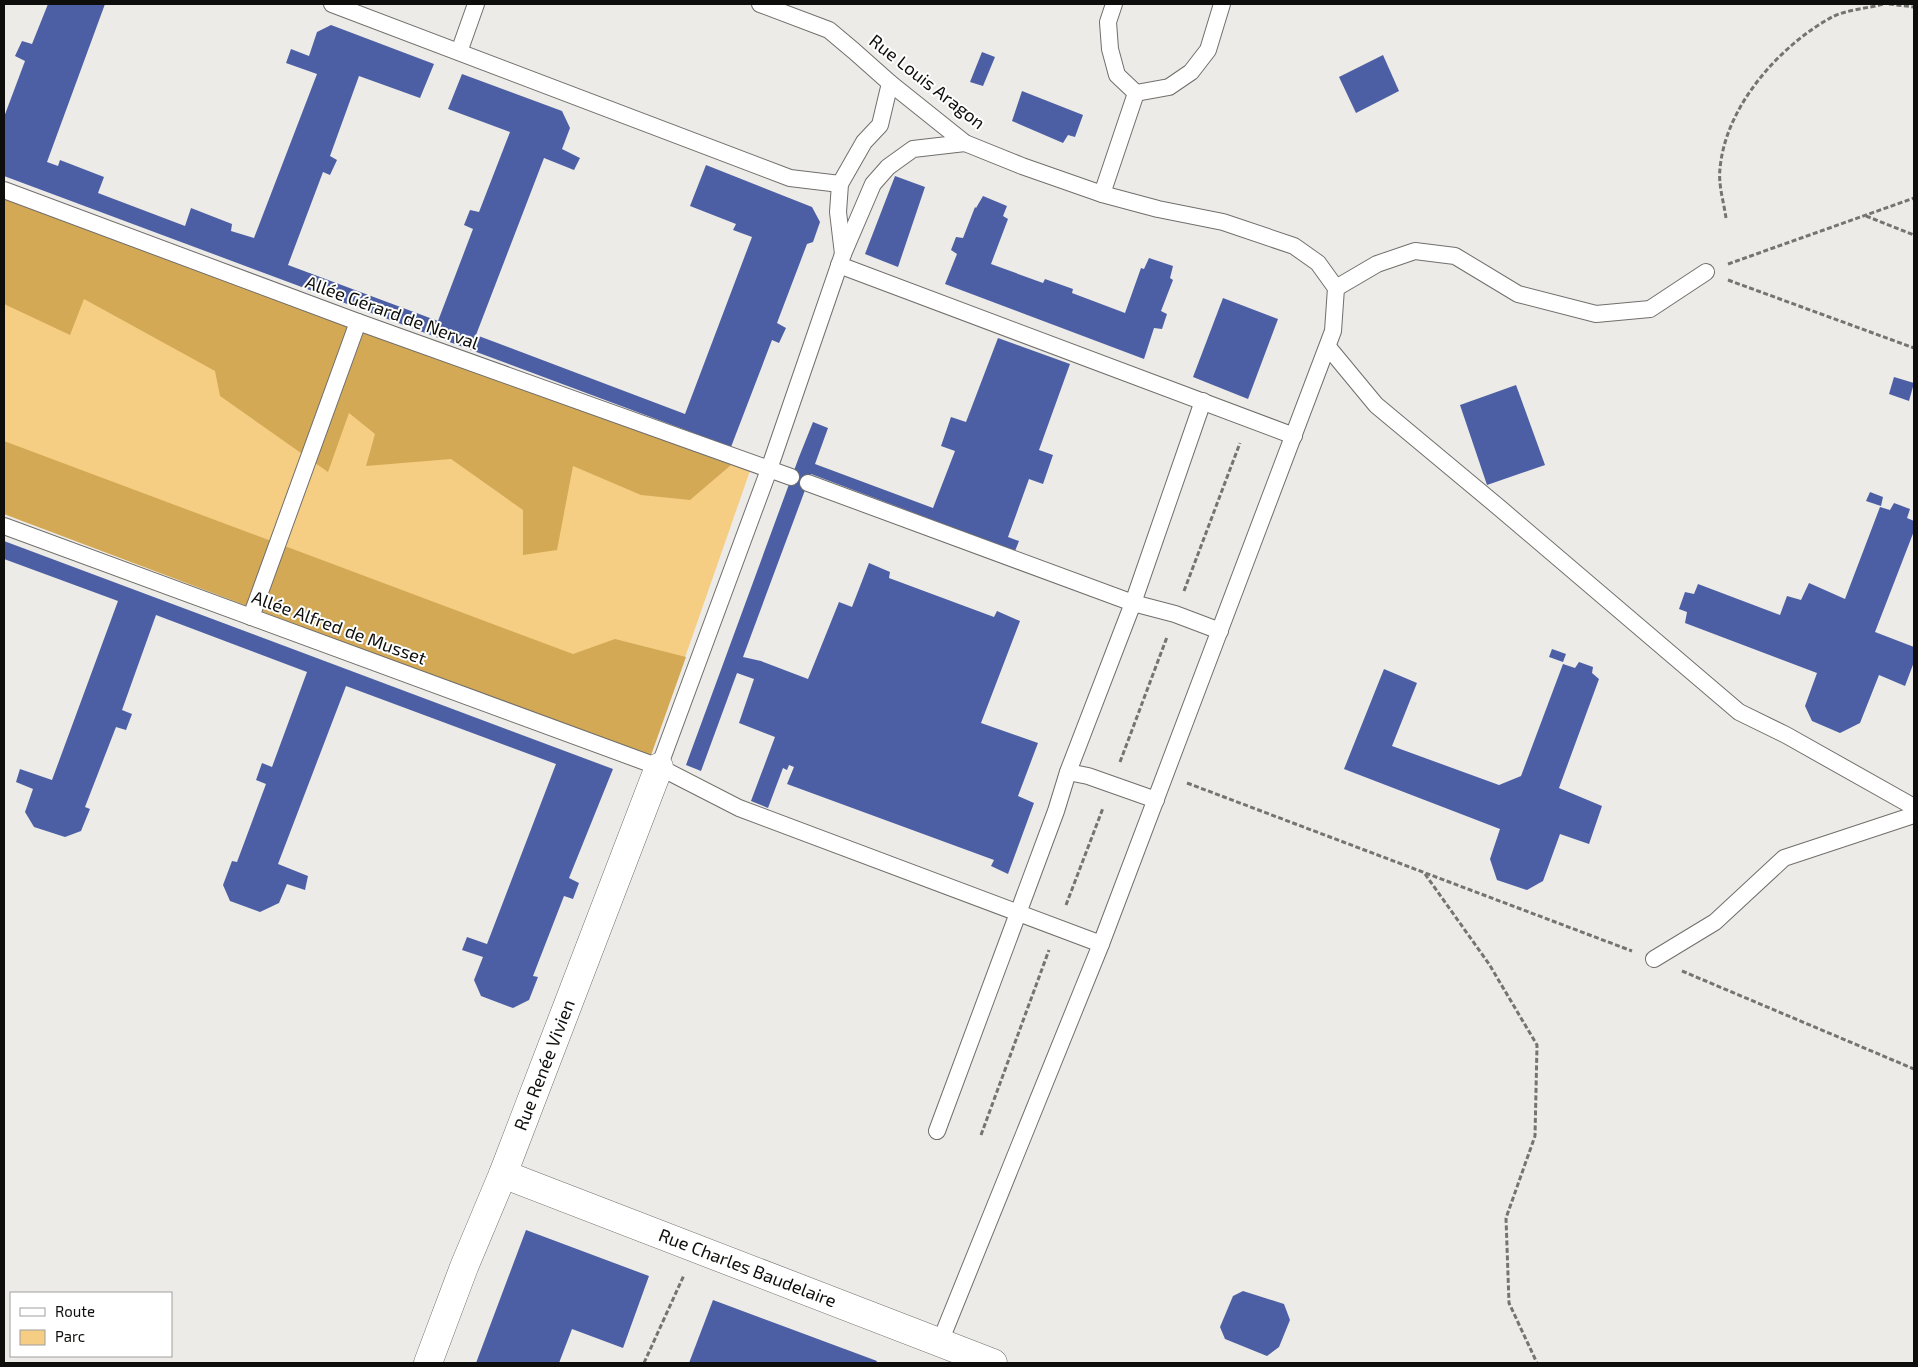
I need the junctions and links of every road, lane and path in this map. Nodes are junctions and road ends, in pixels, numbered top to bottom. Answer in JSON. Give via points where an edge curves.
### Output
{"nodes":[{"id":1,"x":332,"y":4,"type":"edge"},
{"id":2,"x":476,"y":4,"type":"edge"},
{"id":3,"x":760,"y":4,"type":"edge"},
{"id":4,"x":1114,"y":4,"type":"edge"},
{"id":5,"x":1222,"y":4,"type":"edge"},
{"id":6,"x":1884,"y":4,"type":"edge"},
{"id":7,"x":1889,"y":4,"type":"edge"},
{"id":8,"x":1914,"y":8,"type":"edge"},
{"id":9,"x":459,"y":52,"type":"junction"},
{"id":10,"x":890,"y":83,"type":"junction"},
{"id":11,"x":1136,"y":93,"type":"junction"},
{"id":12,"x":965,"y":142,"type":"junction"},
{"id":13,"x":840,"y":184,"type":"junction"},
{"id":14,"x":4,"y":190,"type":"edge"},
{"id":15,"x":1102,"y":194,"type":"junction"},
{"id":16,"x":1914,"y":198,"type":"edge"},
{"id":17,"x":1866,"y":215,"type":"junction"},
{"id":18,"x":1726,"y":218,"type":"dead end"},
{"id":19,"x":1914,"y":236,"type":"edge"},
{"id":20,"x":841,"y":260,"type":"junction"},
{"id":21,"x":1706,"y":272,"type":"junction"},
{"id":22,"x":1336,"y":288,"type":"junction"},
{"id":23,"x":358,"y":322,"type":"junction"},
{"id":24,"x":1328,"y":347,"type":"junction"},
{"id":25,"x":1914,"y":348,"type":"edge"},
{"id":26,"x":1203,"y":401,"type":"junction"},
{"id":27,"x":1294,"y":436,"type":"junction"},
{"id":28,"x":769,"y":468,"type":"junction"},
{"id":29,"x":792,"y":477,"type":"dead end"},
{"id":30,"x":808,"y":483,"type":"dead end"},
{"id":31,"x":4,"y":526,"type":"edge"},
{"id":32,"x":1132,"y":603,"type":"junction"},
{"id":33,"x":251,"y":617,"type":"junction"},
{"id":34,"x":1220,"y":631,"type":"junction"},
{"id":35,"x":659,"y":767,"type":"junction"},
{"id":36,"x":1068,"y":772,"type":"junction"},
{"id":37,"x":1165,"y":775,"type":"junction"},
{"id":38,"x":1156,"y":800,"type":"junction"},
{"id":39,"x":1914,"y":807,"type":"edge"},
{"id":40,"x":1914,"y":815,"type":"edge"},
{"id":41,"x":1424,"y":872,"type":"junction"},
{"id":42,"x":1019,"y":913,"type":"junction"},
{"id":43,"x":1101,"y":944,"type":"junction"},
{"id":44,"x":1654,"y":959,"type":"junction"},
{"id":45,"x":1914,"y":1069,"type":"edge"},
{"id":46,"x":937,"y":1132,"type":"dead end"},
{"id":47,"x":503,"y":1174,"type":"junction"},
{"id":48,"x":696,"y":1248,"type":"junction"},
{"id":49,"x":936,"y":1352,"type":"edge"},
{"id":50,"x":428,"y":1363,"type":"edge"},
{"id":51,"x":644,"y":1363,"type":"edge"},
{"id":52,"x":994,"y":1363,"type":"edge"},
{"id":53,"x":1537,"y":1363,"type":"edge"}],
"edges":[{"from":1,"to":9,"type":"lane"},
{"from":2,"to":9,"type":"lane"},
{"from":3,"to":10,"type":"lane","name":"Rue Louis Aragon","via":[[829,30]]},
{"from":4,"to":11,"type":"lane","via":[[1108,22],[1110,49],[1117,75]]},
{"from":5,"to":11,"type":"lane","via":[[1208,50],[1191,72],[1169,87]]},
{"from":6,"to":18,"type":"path","via":[[1834,17],[1785,50],[1751,89],[1726,136],[1719,170]]},
{"from":7,"to":8,"type":"path"},
{"from":9,"to":13,"type":"lane","via":[[790,178]]},
{"from":10,"to":12,"type":"lane","name":"Rue Louis Aragon"},
{"from":10,"to":13,"type":"lane","via":[[880,126],[864,142]]},
{"from":11,"to":15,"type":"lane"},
{"from":12,"to":15,"type":"lane","name":"Rue Louis Aragon"},
{"from":12,"to":20,"type":"lane","via":[[913,149],[888,166],[873,184]]},
{"from":13,"to":20,"type":"lane"},
{"from":14,"to":23,"type":"lane","name":"Allée Gérard de Nerval"},
{"from":15,"to":22,"type":"lane","name":"Rue Louis Aragon","via":[[1223,222],[1294,246],[1318,262]]},
{"from":16,"to":17,"type":"path"},
{"from":17,"to":19,"type":"path"},
{"from":17,"to":21,"type":"path"},
{"from":20,"to":26,"type":"lane"},
{"from":20,"to":28,"type":"lane"},
{"from":21,"to":22,"type":"lane","via":[[1650,309],[1596,314],[1518,294],[1455,256],[1415,251],[1377,264]]},
{"from":21,"to":25,"type":"path"},
{"from":22,"to":24,"type":"lane","via":[[1334,331]]},
{"from":23,"to":28,"type":"lane","name":"Allée Gérard de Nerval"},
{"from":23,"to":33,"type":"lane"},
{"from":24,"to":27,"type":"lane"},
{"from":24,"to":39,"type":"lane","via":[[1376,405],[1739,712]]},
{"from":26,"to":27,"type":"lane"},
{"from":26,"to":32,"type":"lane"},
{"from":27,"to":34,"type":"lane"},
{"from":28,"to":29,"type":"lane","name":"Allée Gérard de Nerval"},
{"from":28,"to":35,"type":"lane"},
{"from":30,"to":32,"type":"lane"},
{"from":31,"to":33,"type":"lane","name":"Allée Alfred de Musset"},
{"from":32,"to":34,"type":"lane","via":[[1175,614]]},
{"from":32,"to":36,"type":"lane"},
{"from":33,"to":35,"type":"lane","name":"Allée Alfred de Musset"},
{"from":34,"to":37,"type":"lane"},
{"from":35,"to":42,"type":"lane","name":"Allée Alfred de Musset","via":[[739,808]]},
{"from":35,"to":47,"type":"street","name":"Rue Renée Vivien"},
{"from":36,"to":38,"type":"lane"},
{"from":36,"to":42,"type":"lane"},
{"from":37,"to":38,"type":"lane"},
{"from":37,"to":41,"type":"path"},
{"from":38,"to":43,"type":"lane"},
{"from":40,"to":44,"type":"lane","via":[[1784,858],[1715,922]]},
{"from":41,"to":44,"type":"path"},
{"from":41,"to":53,"type":"path","via":[[1489,964],[1537,1045],[1535,1136],[1506,1218],[1509,1303]]},
{"from":42,"to":43,"type":"lane","name":"Allée Alfred de Musset"},
{"from":42,"to":46,"type":"lane"},
{"from":43,"to":49,"type":"lane"},
{"from":44,"to":45,"type":"path"},
{"from":47,"to":48,"type":"street","name":"Rue Charles Baudelaire"},
{"from":47,"to":50,"type":"street","name":"Rue Renée Vivien"},
{"from":48,"to":49,"type":"street","name":"Rue Charles Baudelaire"},
{"from":48,"to":51,"type":"path"},
{"from":49,"to":52,"type":"street","name":"Rue Charles Baudelaire"}]}
